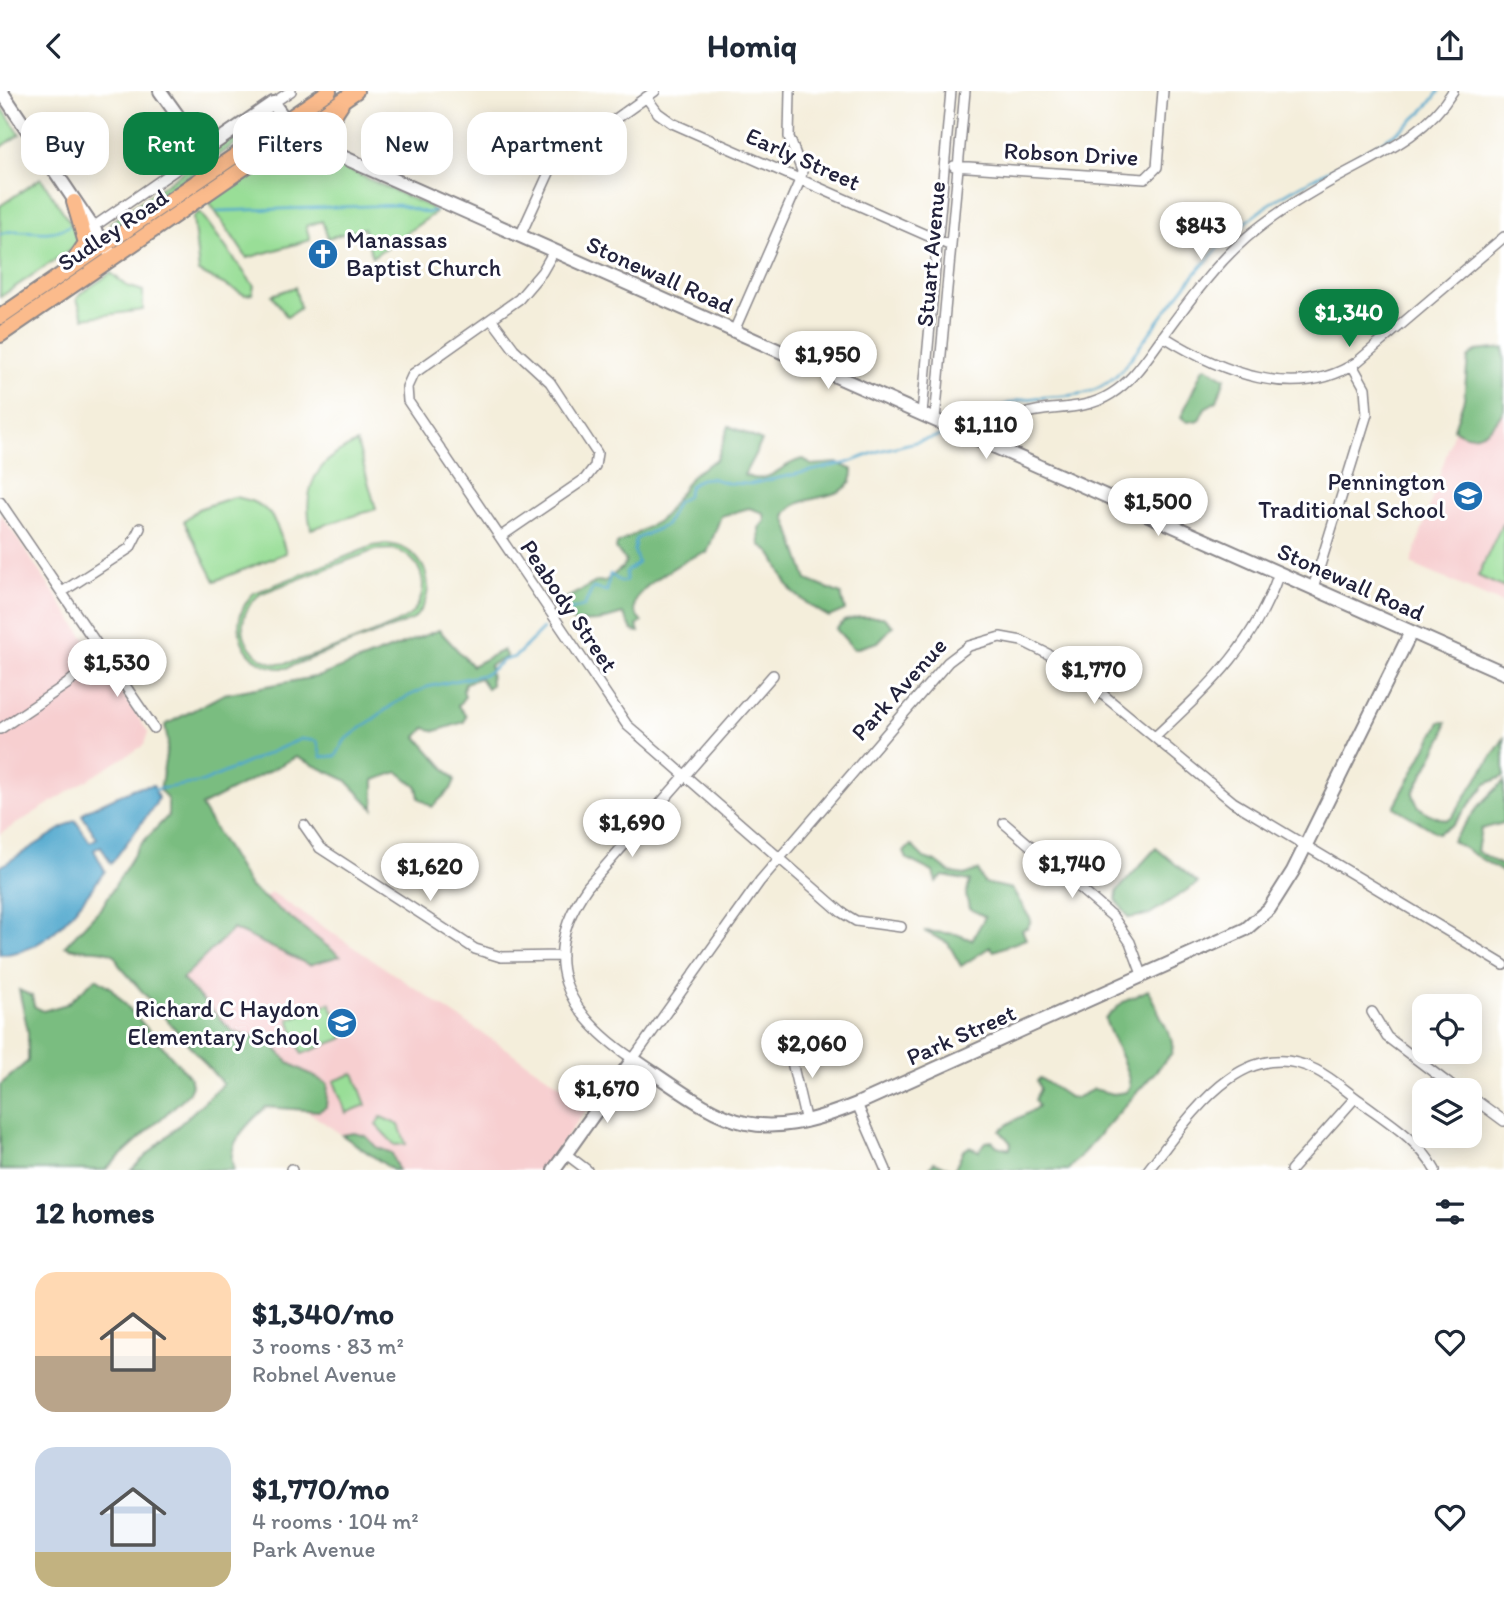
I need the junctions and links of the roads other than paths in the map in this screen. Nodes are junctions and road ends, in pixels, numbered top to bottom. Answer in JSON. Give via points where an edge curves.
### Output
{"nodes":[{"id":1,"x":1,"y":91,"type":"edge"},
{"id":2,"x":160,"y":91,"type":"edge"},
{"id":3,"x":291,"y":91,"type":"edge"},
{"id":4,"x":329,"y":91,"type":"edge"},
{"id":5,"x":790,"y":91,"type":"edge"},
{"id":6,"x":951,"y":91,"type":"edge"},
{"id":7,"x":965,"y":91,"type":"edge"},
{"id":8,"x":1163,"y":91,"type":"edge"},
{"id":9,"x":1453,"y":91,"type":"edge"},
{"id":10,"x":649,"y":93,"type":"edge"},
{"id":11,"x":352,"y":94,"type":"edge"},
{"id":12,"x":273,"y":103,"type":"junction"},
{"id":13,"x":175,"y":112,"type":"edge"},
{"id":14,"x":279,"y":112,"type":"edge"},
{"id":15,"x":306,"y":112,"type":"edge"},
{"id":16,"x":318,"y":112,"type":"edge"},
{"id":17,"x":340,"y":112,"type":"edge"},
{"id":18,"x":219,"y":140,"type":"edge"},
{"id":19,"x":347,"y":159,"type":"edge"},
{"id":20,"x":233,"y":166,"type":"edge"},
{"id":21,"x":944,"y":166,"type":"junction"},
{"id":22,"x":958,"y":167,"type":"junction"},
{"id":23,"x":168,"y":175,"type":"edge"},
{"id":24,"x":801,"y":178,"type":"junction"},
{"id":25,"x":64,"y":181,"type":"junction"},
{"id":26,"x":75,"y":202,"type":"junction"},
{"id":27,"x":99,"y":223,"type":"junction"},
{"id":28,"x":520,"y":236,"type":"junction"},
{"id":29,"x":1504,"y":237,"type":"edge"},
{"id":30,"x":938,"y":240,"type":"junction"},
{"id":31,"x":951,"y":246,"type":"junction"},
{"id":32,"x":112,"y":249,"type":"junction"},
{"id":33,"x":554,"y":251,"type":"junction"},
{"id":34,"x":63,"y":274,"type":"junction"},
{"id":35,"x":0,"y":317,"type":"edge"},
{"id":36,"x":493,"y":321,"type":"junction"},
{"id":37,"x":734,"y":331,"type":"junction"},
{"id":38,"x":0,"y":335,"type":"edge"},
{"id":39,"x":1163,"y":336,"type":"junction"},
{"id":40,"x":1352,"y":365,"type":"junction"},
{"id":41,"x":922,"y":414,"type":"junction"},
{"id":42,"x":935,"y":420,"type":"junction"},
{"id":43,"x":991,"y":445,"type":"junction"},
{"id":44,"x":0,"y":502,"type":"edge"},
{"id":45,"x":140,"y":528,"type":"dead end"},
{"id":46,"x":500,"y":537,"type":"junction"},
{"id":47,"x":1279,"y":573,"type":"junction"},
{"id":48,"x":1313,"y":589,"type":"junction"},
{"id":49,"x":62,"y":592,"type":"junction"},
{"id":50,"x":1411,"y":632,"type":"junction"},
{"id":51,"x":103,"y":653,"type":"junction"},
{"id":52,"x":1504,"y":673,"type":"edge"},
{"id":53,"x":773,"y":675,"type":"dead end"},
{"id":54,"x":154,"y":727,"type":"dead end"},
{"id":55,"x":0,"y":729,"type":"edge"},
{"id":56,"x":1155,"y":737,"type":"junction"},
{"id":57,"x":683,"y":777,"type":"junction"},
{"id":58,"x":1004,"y":823,"type":"dead end"},
{"id":59,"x":304,"y":825,"type":"dead end"},
{"id":60,"x":1306,"y":846,"type":"junction"},
{"id":61,"x":778,"y":859,"type":"junction"},
{"id":62,"x":901,"y":927,"type":"dead end"},
{"id":63,"x":562,"y":956,"type":"junction"},
{"id":64,"x":1504,"y":964,"type":"edge"},
{"id":65,"x":1143,"y":977,"type":"junction"},
{"id":66,"x":1372,"y":1012,"type":"dead end"},
{"id":67,"x":788,"y":1045,"type":"dead end"},
{"id":68,"x":633,"y":1059,"type":"junction"},
{"id":69,"x":1441,"y":1078,"type":"edge"},
{"id":70,"x":1355,"y":1098,"type":"junction"},
{"id":71,"x":857,"y":1104,"type":"junction"},
{"id":72,"x":1482,"y":1105,"type":"edge"},
{"id":73,"x":1504,"y":1121,"type":"edge"},
{"id":74,"x":807,"y":1122,"type":"junction"},
{"id":75,"x":566,"y":1154,"type":"junction"},
{"id":76,"x":554,"y":1170,"type":"edge"},
{"id":77,"x":587,"y":1170,"type":"edge"},
{"id":78,"x":886,"y":1170,"type":"edge"},
{"id":79,"x":1148,"y":1170,"type":"edge"},
{"id":80,"x":1291,"y":1170,"type":"edge"},
{"id":81,"x":1435,"y":1170,"type":"edge"}],
"edges":[{"from":1,"to":25,"type":"street"},
{"from":2,"to":13,"type":"street"},
{"from":3,"to":12,"type":"street"},
{"from":4,"to":15,"type":"main road","name":"Sudley Road"},
{"from":5,"to":24,"type":"street","via":[[789,137]]},
{"from":6,"to":21,"type":"street","name":"Stuart Avenue"},
{"from":7,"to":22,"type":"street","name":"Stuart Avenue"},
{"from":8,"to":22,"type":"street","name":"Robson Drive","via":[[1157,167],[1145,179]]},
{"from":9,"to":39,"type":"street","via":[[1436,115],[1412,136],[1291,205],[1246,238],[1203,283]]},
{"from":10,"to":24,"type":"street","name":"Early Street","via":[[658,113],[672,123]]},
{"from":10,"to":28,"type":"street","via":[[553,164]]},
{"from":11,"to":16,"type":"main road","name":"Sudley Road"},
{"from":11,"to":17,"type":"main road"},
{"from":12,"to":14,"type":"street","name":"Stonewall Road"},
{"from":12,"to":18,"type":"street"},
{"from":19,"to":28,"type":"street","name":"Stonewall Road"},
{"from":20,"to":32,"type":"main road","name":"Sudley Road"},
{"from":21,"to":22,"type":"street","name":"Robson Drive"},
{"from":21,"to":30,"type":"street","name":"Stuart Avenue"},
{"from":22,"to":31,"type":"street","name":"Stuart Avenue"},
{"from":23,"to":27,"type":"street"},
{"from":24,"to":30,"type":"street","name":"Early Street"},
{"from":24,"to":37,"type":"street"},
{"from":25,"to":26,"type":"street"},
{"from":25,"to":27,"type":"street"},
{"from":26,"to":32,"type":"street"},
{"from":26,"to":34,"type":"main road","via":[[86,243]]},
{"from":27,"to":32,"type":"street"},
{"from":28,"to":33,"type":"street","name":"Stonewall Road"},
{"from":29,"to":40,"type":"street"},
{"from":30,"to":31,"type":"street","name":"Early Street"},
{"from":30,"to":41,"type":"street","name":"Stuart Avenue"},
{"from":31,"to":42,"type":"street","name":"Stuart Avenue"},
{"from":32,"to":34,"type":"main road","name":"Sudley Road"},
{"from":32,"to":38,"type":"main road","name":"Sudley Road"},
{"from":33,"to":36,"type":"street","name":"Peabody Street","via":[[531,286]]},
{"from":33,"to":37,"type":"street","name":"Stonewall Road"},
{"from":34,"to":35,"type":"main road","name":"Sudley Road"},
{"from":36,"to":46,"type":"street","name":"Peabody Street","via":[[418,370],[407,394]]},
{"from":36,"to":46,"type":"street","via":[[514,349],[550,382],[597,453],[586,479]]},
{"from":37,"to":41,"type":"street","name":"Stonewall Road"},
{"from":39,"to":40,"type":"street","via":[[1215,363],[1273,381],[1315,378]]},
{"from":39,"to":43,"type":"street","via":[[1130,379],[1110,395],[1073,409],[1018,415],[1001,428]]},
{"from":40,"to":48,"type":"street","via":[[1365,388],[1367,414]]},
{"from":41,"to":42,"type":"street","name":"Stonewall Road"},
{"from":42,"to":43,"type":"street","name":"Stonewall Road"},
{"from":43,"to":47,"type":"street","name":"Stonewall Road"},
{"from":44,"to":49,"type":"street"},
{"from":45,"to":49,"type":"street","via":[[130,548]]},
{"from":46,"to":57,"type":"street","name":"Peabody Street","via":[[627,725]]},
{"from":47,"to":48,"type":"street","name":"Stonewall Road"},
{"from":47,"to":56,"type":"street","via":[[1265,611],[1238,655]]},
{"from":48,"to":50,"type":"street","name":"Stonewall Road"},
{"from":49,"to":51,"type":"street"},
{"from":50,"to":52,"type":"street","name":"Stonewall Road"},
{"from":50,"to":60,"type":"street","name":"Park Street"},
{"from":51,"to":54,"type":"street"},
{"from":51,"to":55,"type":"street","via":[[68,684]]},
{"from":53,"to":57,"type":"street","name":"Park Street"},
{"from":56,"to":60,"type":"street","name":"Park Avenue","via":[[1223,795]]},
{"from":56,"to":61,"type":"street","name":"Park Avenue","via":[[1062,661],[1021,641],[1000,637],[981,641],[948,662]]},
{"from":57,"to":61,"type":"street","name":"Peabody Street"},
{"from":57,"to":63,"type":"street","name":"Park Street","via":[[581,896],[565,931]]},
{"from":58,"to":65,"type":"street","via":[[1113,917],[1130,942]]},
{"from":59,"to":63,"type":"street","via":[[320,848],[475,949],[501,957]]},
{"from":60,"to":64,"type":"street","name":"Park Avenue"},
{"from":60,"to":65,"type":"street","name":"Park Street","via":[[1279,897],[1258,919],[1233,936]]},
{"from":61,"to":62,"type":"street","name":"Peabody Street","via":[[848,918]]},
{"from":61,"to":68,"type":"street","name":"Park Avenue"},
{"from":63,"to":68,"type":"street","name":"Park Street","via":[[566,983],[583,1018]]},
{"from":65,"to":71,"type":"street","name":"Park Street"},
{"from":66,"to":69,"type":"street","via":[[1387,1037]]},
{"from":67,"to":74,"type":"street"},
{"from":68,"to":74,"type":"street","name":"Park Street","via":[[733,1121],[769,1126]]},
{"from":68,"to":75,"type":"street","name":"Park Avenue"},
{"from":70,"to":79,"type":"street","via":[[1303,1065],[1282,1061],[1249,1067],[1218,1087]]},
{"from":70,"to":80,"type":"street"},
{"from":70,"to":81,"type":"street","via":[[1418,1146]]},
{"from":71,"to":74,"type":"street","name":"Park Street"},
{"from":71,"to":78,"type":"street"},
{"from":72,"to":73,"type":"street"},
{"from":75,"to":76,"type":"street","name":"Park Avenue"},
{"from":75,"to":77,"type":"street"}]}
